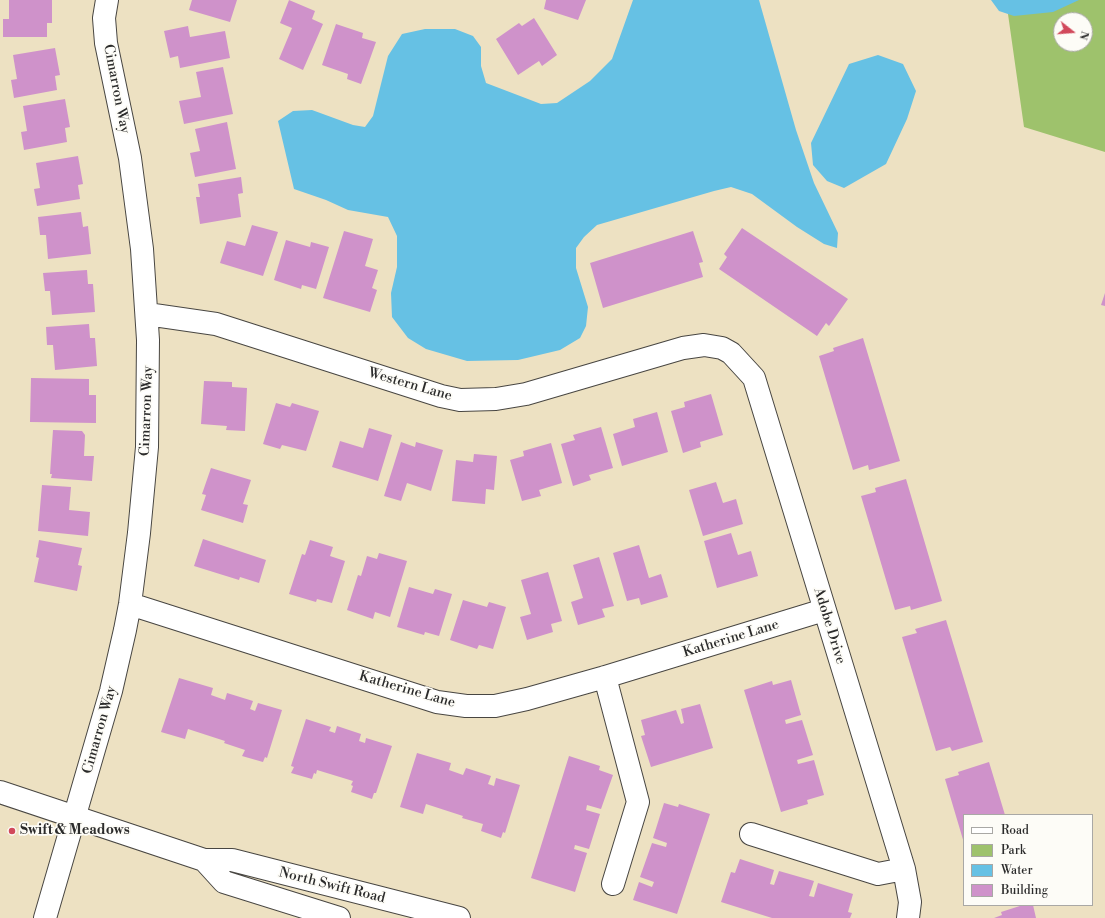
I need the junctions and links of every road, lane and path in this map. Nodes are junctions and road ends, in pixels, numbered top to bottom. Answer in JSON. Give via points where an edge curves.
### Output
{"nodes":[{"id":1,"x":106,"y":0,"type":"edge"},
{"id":2,"x":147,"y":314,"type":"junction"},
{"id":3,"x":722,"y":348,"type":"joint"},
{"id":4,"x":130,"y":604,"type":"junction"},
{"id":5,"x":824,"y":610,"type":"junction"},
{"id":6,"x":605,"y":677,"type":"junction"},
{"id":7,"x":0,"y":792,"type":"edge"},
{"id":8,"x":75,"y":817,"type":"junction"},
{"id":9,"x":751,"y":834,"type":"dead end"},
{"id":10,"x":204,"y":860,"type":"junction"},
{"id":11,"x":904,"y":869,"type":"junction"},
{"id":12,"x":613,"y":884,"type":"dead end"},
{"id":13,"x":45,"y":918,"type":"edge"},
{"id":14,"x":339,"y":918,"type":"edge"},
{"id":15,"x":459,"y":918,"type":"edge"},
{"id":16,"x":908,"y":918,"type":"edge"}],
"edges":[{"from":1,"to":2,"type":"street","name":"Cimarron Way","via":[[106,43],[130,158],[142,249]]},
{"from":2,"to":3,"type":"street","name":"Western Lane","via":[[216,324],[460,400],[496,399],[526,394],[683,348],[704,345]]},
{"from":2,"to":4,"type":"street","name":"Cimarron Way","via":[[147,447]]},
{"from":3,"to":5,"type":"street","name":"Adobe Drive","via":[[731,353],[754,378]]},
{"from":4,"to":6,"type":"street","name":"Katherine Lane","via":[[437,702],[494,706]]},
{"from":4,"to":8,"type":"street","name":"Cimarron Way","via":[[111,691]]},
{"from":5,"to":6,"type":"street","name":"Katherine Lane"},
{"from":5,"to":11,"type":"street","name":"Adobe Drive"},
{"from":6,"to":12,"type":"street","via":[[638,802]]},
{"from":7,"to":8,"type":"street","name":"North Swift Road"},
{"from":8,"to":10,"type":"street","name":"North Swift Road"},
{"from":8,"to":13,"type":"street","name":"Cimarron Way"},
{"from":9,"to":11,"type":"street","via":[[878,874]]},
{"from":10,"to":14,"type":"street","name":"North Swift Road","via":[[224,882]]},
{"from":10,"to":15,"type":"street","name":"North Swift Road","via":[[232,860]]},
{"from":11,"to":16,"type":"street","name":"Adobe Drive","via":[[910,902]]}]}
